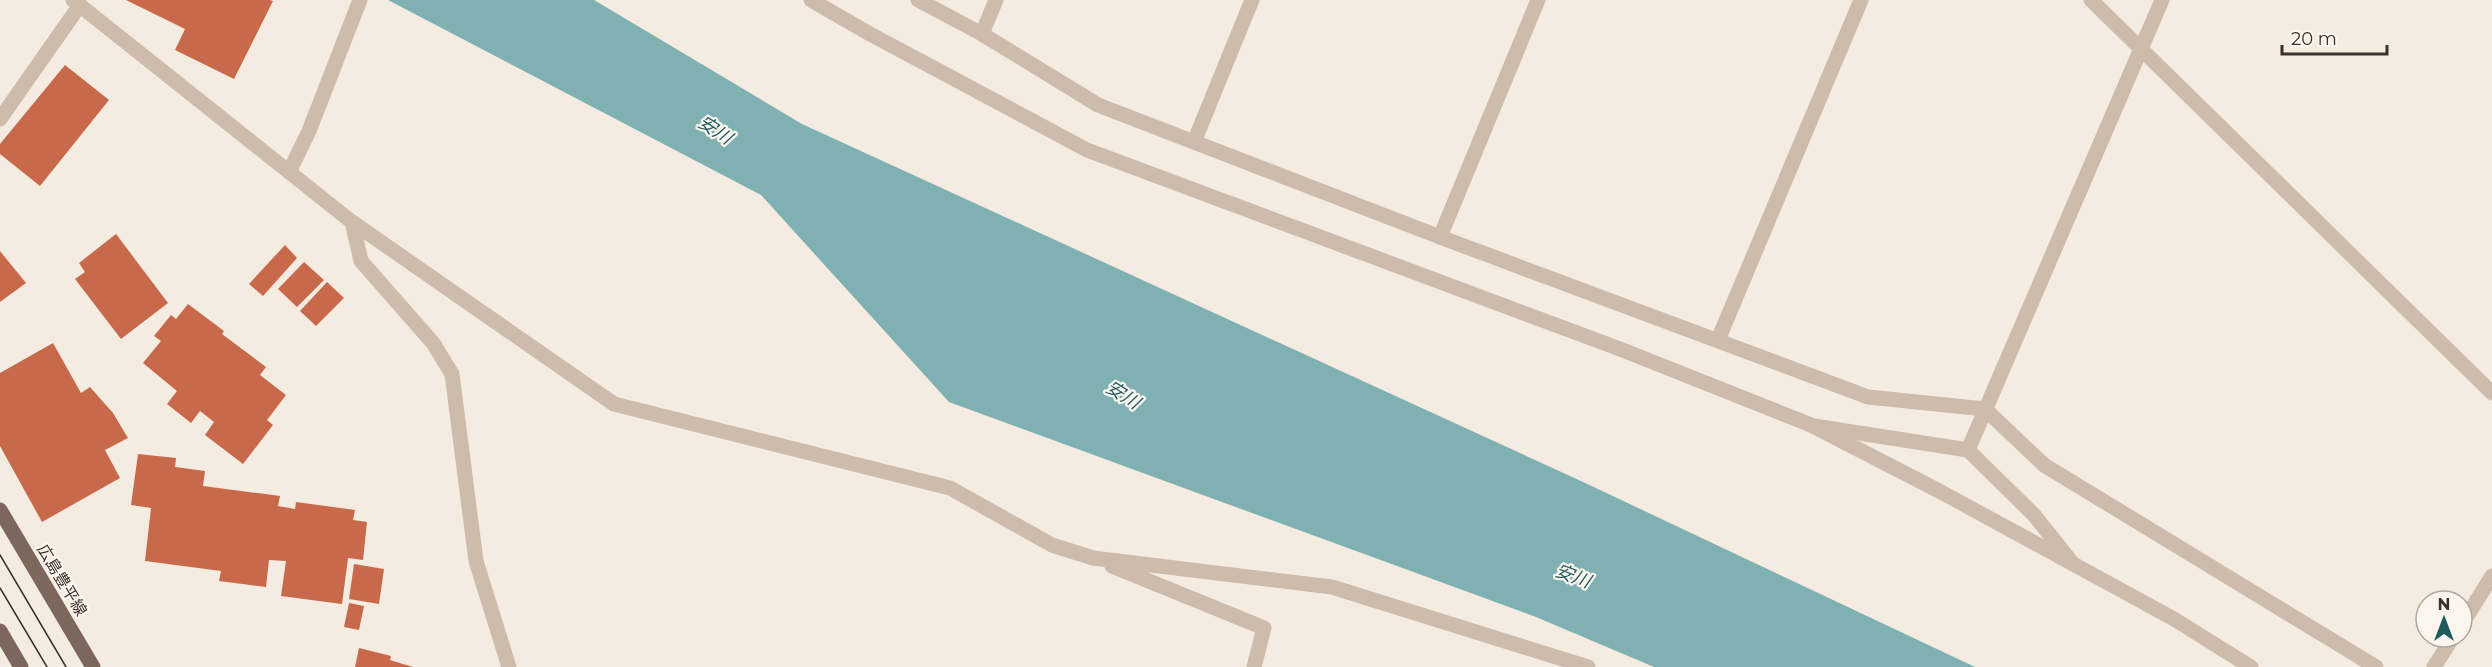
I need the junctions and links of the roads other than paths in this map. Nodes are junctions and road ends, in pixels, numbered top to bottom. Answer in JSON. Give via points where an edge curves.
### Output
{"nodes":[{"id":1,"x":360,"y":0,"type":"edge"},
{"id":2,"x":812,"y":0,"type":"edge"},
{"id":3,"x":918,"y":0,"type":"edge"},
{"id":4,"x":996,"y":0,"type":"edge"},
{"id":5,"x":1252,"y":0,"type":"edge"},
{"id":6,"x":1538,"y":0,"type":"edge"},
{"id":7,"x":1861,"y":0,"type":"edge"},
{"id":8,"x":2091,"y":0,"type":"edge"},
{"id":9,"x":2162,"y":0,"type":"edge"},
{"id":10,"x":76,"y":3,"type":"edge"},
{"id":11,"x":982,"y":34,"type":"junction"},
{"id":12,"x":2140,"y":49,"type":"junction"},
{"id":13,"x":0,"y":119,"type":"edge"},
{"id":14,"x":1194,"y":142,"type":"junction"},
{"id":15,"x":289,"y":172,"type":"junction"},
{"id":16,"x":352,"y":222,"type":"junction"},
{"id":17,"x":1440,"y":237,"type":"junction"},
{"id":18,"x":1718,"y":340,"type":"junction"},
{"id":19,"x":2492,"y":393,"type":"edge"},
{"id":20,"x":1985,"y":410,"type":"junction"},
{"id":21,"x":1811,"y":425,"type":"junction"},
{"id":22,"x":1968,"y":450,"type":"junction"},
{"id":23,"x":0,"y":510,"type":"edge"},
{"id":24,"x":1093,"y":558,"type":"junction"},
{"id":25,"x":2073,"y":564,"type":"junction"},
{"id":26,"x":2492,"y":576,"type":"edge"},
{"id":27,"x":2474,"y":605,"type":"edge"},
{"id":28,"x":0,"y":631,"type":"edge"},
{"id":29,"x":2445,"y":649,"type":"edge"},
{"id":30,"x":21,"y":667,"type":"edge"},
{"id":31,"x":93,"y":667,"type":"edge"},
{"id":32,"x":509,"y":667,"type":"edge"},
{"id":33,"x":1254,"y":667,"type":"edge"},
{"id":34,"x":1588,"y":667,"type":"edge"},
{"id":35,"x":2251,"y":667,"type":"edge"},
{"id":36,"x":2376,"y":667,"type":"edge"},
{"id":37,"x":2434,"y":667,"type":"edge"}],
"edges":[{"from":1,"to":15,"type":"street"},
{"from":2,"to":21,"type":"street","via":[[1087,150],[1620,349]]},
{"from":3,"to":11,"type":"street"},
{"from":4,"to":11,"type":"street"},
{"from":5,"to":14,"type":"street"},
{"from":6,"to":17,"type":"street"},
{"from":7,"to":18,"type":"street"},
{"from":8,"to":12,"type":"street"},
{"from":9,"to":12,"type":"street"},
{"from":10,"to":13,"type":"street"},
{"from":10,"to":15,"type":"street"},
{"from":11,"to":14,"type":"street","via":[[1098,105]]},
{"from":12,"to":19,"type":"street"},
{"from":12,"to":20,"type":"street"},
{"from":14,"to":17,"type":"street"},
{"from":15,"to":16,"type":"street"},
{"from":16,"to":24,"type":"street","via":[[614,404],[950,488],[1052,545]]},
{"from":16,"to":32,"type":"street","via":[[361,261],[433,344],[452,374],[476,561]]},
{"from":17,"to":18,"type":"street"},
{"from":18,"to":20,"type":"street","via":[[1868,397]]},
{"from":20,"to":22,"type":"street"},
{"from":20,"to":36,"type":"street","via":[[2044,465]]},
{"from":21,"to":22,"type":"street"},
{"from":21,"to":25,"type":"street"},
{"from":22,"to":25,"type":"street","via":[[2034,515]]},
{"from":23,"to":31,"type":"main road","name":"広島豊平線"},
{"from":24,"to":33,"type":"street","via":[[1264,628]]},
{"from":24,"to":34,"type":"street","via":[[1332,587]]},
{"from":25,"to":35,"type":"street"},
{"from":26,"to":27,"type":"street"},
{"from":28,"to":30,"type":"main road"},
{"from":29,"to":37,"type":"street"}]}
